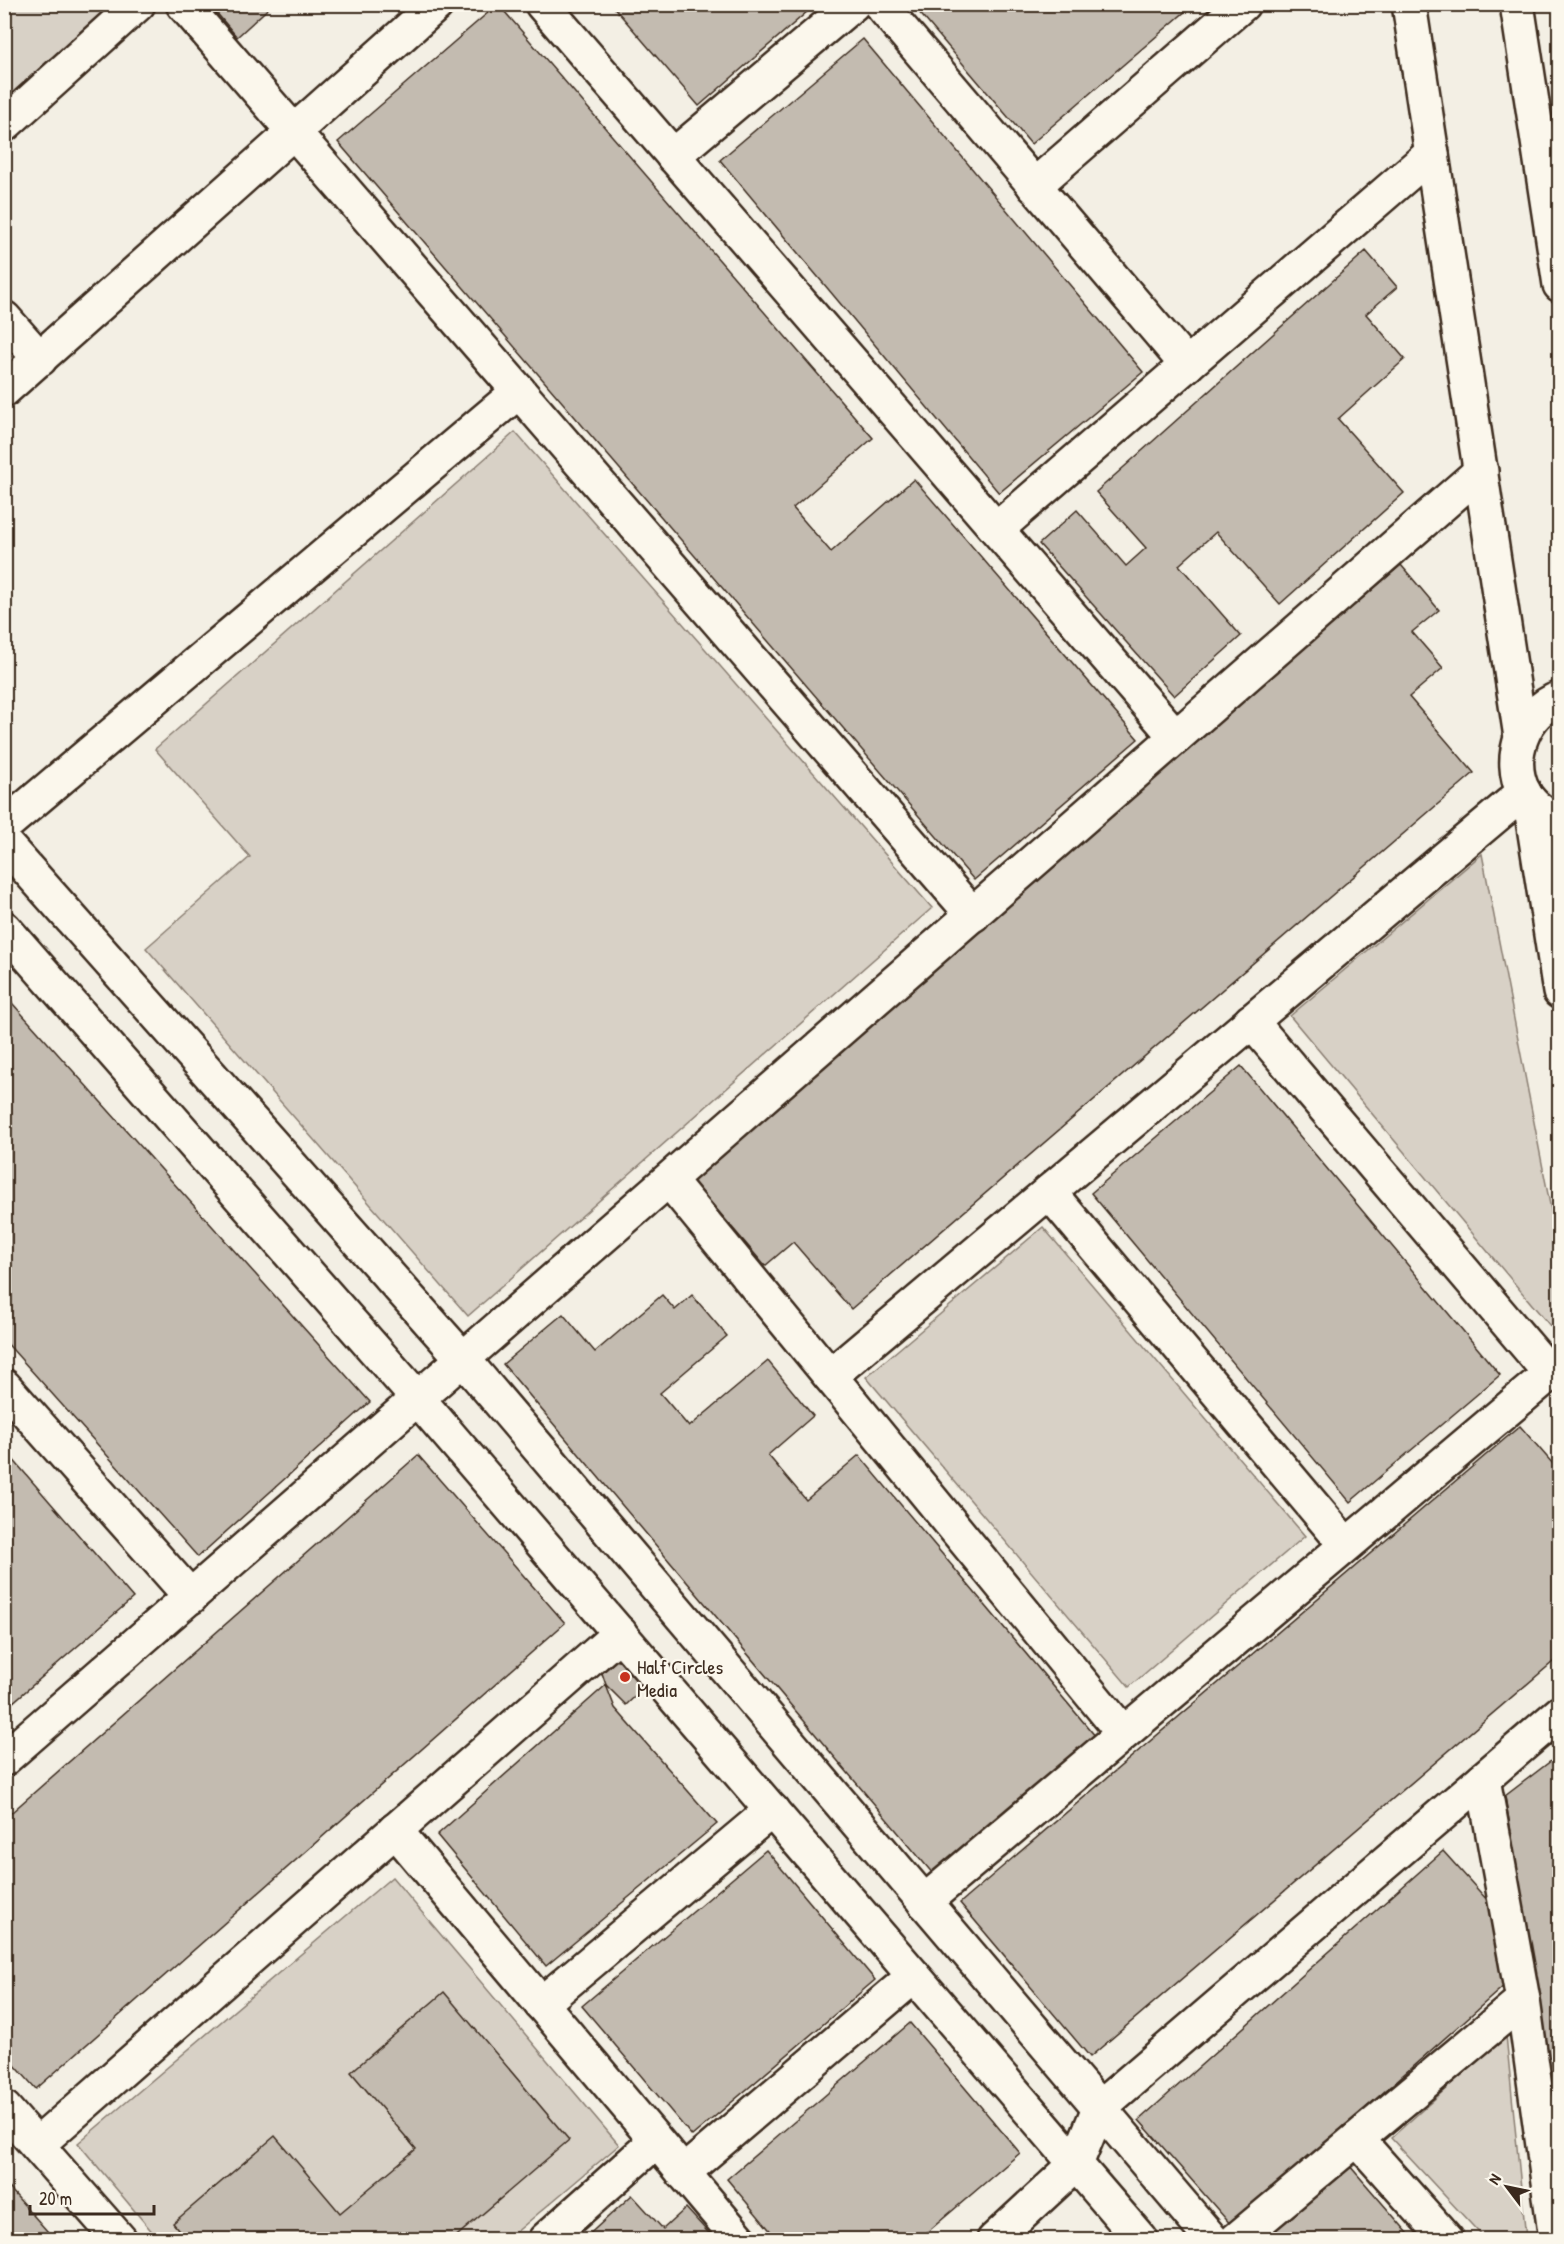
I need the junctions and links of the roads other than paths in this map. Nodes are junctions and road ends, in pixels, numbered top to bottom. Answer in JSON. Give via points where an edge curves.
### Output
{"nodes":[{"id":1,"x":138,"y":4,"type":"edge"},
{"id":2,"x":183,"y":4,"type":"edge"},
{"id":3,"x":437,"y":4,"type":"edge"},
{"id":4,"x":542,"y":4,"type":"edge"},
{"id":5,"x":853,"y":4,"type":"edge"},
{"id":6,"x":880,"y":4,"type":"edge"},
{"id":7,"x":1243,"y":4,"type":"edge"},
{"id":8,"x":1409,"y":4,"type":"edge"},
{"id":9,"x":1516,"y":4,"type":"edge"},
{"id":10,"x":4,"y":125,"type":"edge"},
{"id":11,"x":295,"y":131,"type":"junction"},
{"id":12,"x":1432,"y":153,"type":"junction"},
{"id":13,"x":673,"y":156,"type":"junction"},
{"id":14,"x":1034,"y":186,"type":"junction"},
{"id":15,"x":1560,"y":285,"type":"edge"},
{"id":16,"x":4,"y":318,"type":"edge"},
{"id":17,"x":40,"y":359,"type":"junction"},
{"id":18,"x":1187,"y":365,"type":"junction"},
{"id":19,"x":4,"y":390,"type":"edge"},
{"id":20,"x":519,"y":391,"type":"junction"},
{"id":21,"x":1480,"y":471,"type":"junction"},
{"id":22,"x":997,"y":530,"type":"junction"},
{"id":23,"x":1560,"y":698,"type":"edge"},
{"id":24,"x":1176,"y":737,"type":"junction"},
{"id":25,"x":1521,"y":737,"type":"junction"},
{"id":26,"x":1527,"y":796,"type":"junction"},
{"id":27,"x":1560,"y":823,"type":"edge"},
{"id":28,"x":4,"y":826,"type":"edge"},
{"id":29,"x":4,"y":843,"type":"edge"},
{"id":30,"x":973,"y":915,"type":"junction"},
{"id":31,"x":4,"y":928,"type":"edge"},
{"id":32,"x":1560,"y":992,"type":"edge"},
{"id":33,"x":1251,"y":1021,"type":"junction"},
{"id":34,"x":669,"y":1180,"type":"junction"},
{"id":35,"x":1048,"y":1192,"type":"junction"},
{"id":36,"x":463,"y":1359,"type":"junction"},
{"id":37,"x":1555,"y":1369,"type":"edge"},
{"id":38,"x":830,"y":1376,"type":"junction"},
{"id":39,"x":4,"y":1386,"type":"edge"},
{"id":40,"x":418,"y":1398,"type":"junction"},
{"id":41,"x":1346,"y":1545,"type":"junction"},
{"id":42,"x":191,"y":1597,"type":"junction"},
{"id":43,"x":620,"y":1633,"type":"junction"},
{"id":44,"x":1560,"y":1713,"type":"edge"},
{"id":45,"x":1123,"y":1733,"type":"junction"},
{"id":46,"x":4,"y":1759,"type":"edge"},
{"id":47,"x":1484,"y":1779,"type":"junction"},
{"id":48,"x":772,"y":1810,"type":"junction"},
{"id":49,"x":395,"y":1830,"type":"junction"},
{"id":50,"x":924,"y":1902,"type":"junction"},
{"id":51,"x":914,"y":1976,"type":"junction"},
{"id":52,"x":1523,"y":2000,"type":"junction"},
{"id":53,"x":541,"y":2004,"type":"junction"},
{"id":54,"x":4,"y":2108,"type":"edge"},
{"id":55,"x":1099,"y":2108,"type":"junction"},
{"id":56,"x":1357,"y":2139,"type":"junction"},
{"id":57,"x":656,"y":2141,"type":"junction"},
{"id":58,"x":37,"y":2145,"type":"junction"},
{"id":59,"x":1076,"y":2164,"type":"junction"},
{"id":60,"x":683,"y":2173,"type":"junction"},
{"id":61,"x":120,"y":2240,"type":"edge"},
{"id":62,"x":545,"y":2240,"type":"edge"},
{"id":63,"x":740,"y":2240,"type":"edge"},
{"id":64,"x":993,"y":2240,"type":"edge"},
{"id":65,"x":1141,"y":2240,"type":"edge"},
{"id":66,"x":1212,"y":2240,"type":"edge"},
{"id":67,"x":1236,"y":2240,"type":"edge"},
{"id":68,"x":1447,"y":2240,"type":"edge"},
{"id":69,"x":1556,"y":2240,"type":"edge"}],
"edges":[{"from":1,"to":10,"type":"street"},
{"from":2,"to":11,"type":"street"},
{"from":3,"to":11,"type":"street"},
{"from":4,"to":13,"type":"street"},
{"from":5,"to":13,"type":"street"},
{"from":6,"to":14,"type":"street"},
{"from":7,"to":14,"type":"street"},
{"from":8,"to":12,"type":"street"},
{"from":9,"to":15,"type":"street"},
{"from":11,"to":17,"type":"street"},
{"from":11,"to":20,"type":"street"},
{"from":12,"to":18,"type":"street"},
{"from":12,"to":21,"type":"street"},
{"from":13,"to":22,"type":"street"},
{"from":14,"to":18,"type":"street"},
{"from":16,"to":17,"type":"street"},
{"from":17,"to":19,"type":"street"},
{"from":18,"to":22,"type":"street"},
{"from":20,"to":28,"type":"street"},
{"from":20,"to":30,"type":"street"},
{"from":21,"to":24,"type":"street"},
{"from":21,"to":25,"type":"street"},
{"from":22,"to":24,"type":"street"},
{"from":23,"to":25,"type":"street","via":[[1533,716]]},
{"from":24,"to":30,"type":"street"},
{"from":25,"to":26,"type":"street","via":[[1516,764]]},
{"from":26,"to":27,"type":"street","via":[[1538,810]]},
{"from":26,"to":32,"type":"street"},
{"from":26,"to":33,"type":"street"},
{"from":29,"to":36,"type":"street"},
{"from":30,"to":34,"type":"street"},
{"from":31,"to":40,"type":"street"},
{"from":33,"to":35,"type":"street"},
{"from":33,"to":37,"type":"street"},
{"from":34,"to":36,"type":"street"},
{"from":34,"to":38,"type":"street"},
{"from":35,"to":38,"type":"street"},
{"from":35,"to":41,"type":"street"},
{"from":36,"to":40,"type":"street"},
{"from":36,"to":50,"type":"street"},
{"from":37,"to":41,"type":"street"},
{"from":38,"to":45,"type":"street"},
{"from":39,"to":42,"type":"street"},
{"from":40,"to":42,"type":"street"},
{"from":40,"to":43,"type":"street"},
{"from":41,"to":45,"type":"street"},
{"from":42,"to":46,"type":"street"},
{"from":43,"to":48,"type":"street"},
{"from":43,"to":49,"type":"street"},
{"from":44,"to":47,"type":"street"},
{"from":45,"to":50,"type":"street"},
{"from":47,"to":52,"type":"street"},
{"from":47,"to":55,"type":"street"},
{"from":48,"to":51,"type":"street"},
{"from":48,"to":53,"type":"street"},
{"from":49,"to":53,"type":"street"},
{"from":49,"to":58,"type":"street"},
{"from":50,"to":55,"type":"street"},
{"from":51,"to":59,"type":"street"},
{"from":51,"to":60,"type":"street"},
{"from":52,"to":56,"type":"street"},
{"from":52,"to":69,"type":"street"},
{"from":53,"to":57,"type":"street"},
{"from":54,"to":58,"type":"street"},
{"from":55,"to":59,"type":"street"},
{"from":55,"to":66,"type":"street"},
{"from":56,"to":67,"type":"street"},
{"from":56,"to":68,"type":"street"},
{"from":57,"to":60,"type":"street"},
{"from":57,"to":62,"type":"street"},
{"from":58,"to":61,"type":"street"},
{"from":59,"to":64,"type":"street"},
{"from":59,"to":65,"type":"street"},
{"from":60,"to":63,"type":"street"}]}
